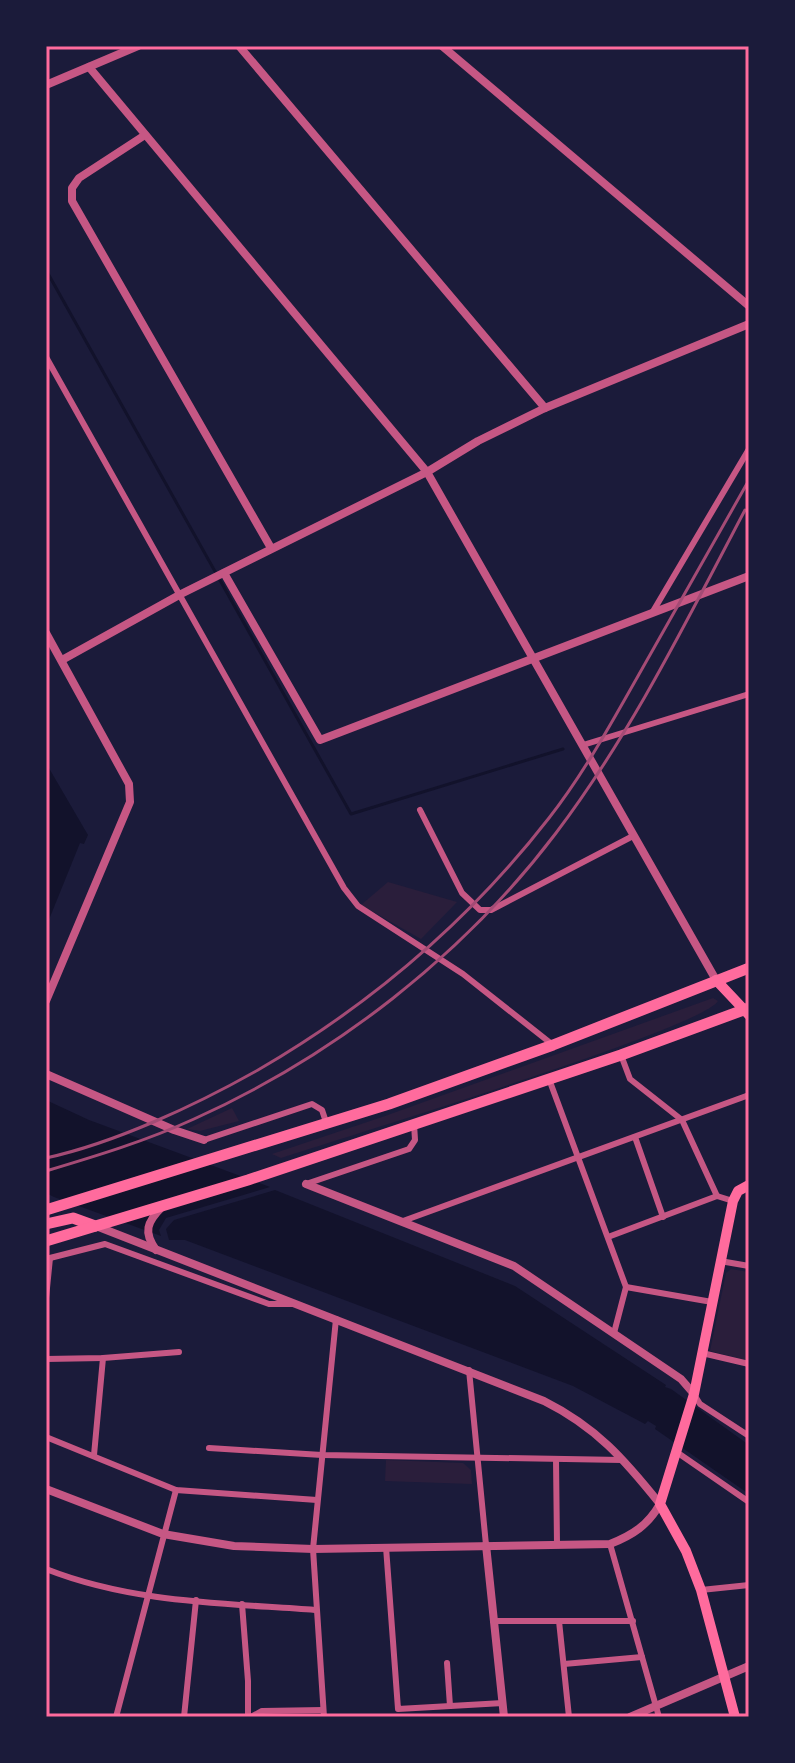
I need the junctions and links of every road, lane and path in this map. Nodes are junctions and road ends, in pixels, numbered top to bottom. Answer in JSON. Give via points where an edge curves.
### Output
{"nodes":[{"id":1,"x":138,"y":46,"type":"edge"},
{"id":2,"x":239,"y":46,"type":"edge"},
{"id":3,"x":442,"y":46,"type":"edge"},
{"id":4,"x":89,"y":67,"type":"junction"},
{"id":5,"x":46,"y":85,"type":"edge"},
{"id":6,"x":145,"y":135,"type":"junction"},
{"id":7,"x":749,"y":306,"type":"edge"},
{"id":8,"x":749,"y":324,"type":"edge"},
{"id":9,"x":46,"y":357,"type":"edge"},
{"id":10,"x":545,"y":408,"type":"junction"},
{"id":11,"x":749,"y":449,"type":"edge"},
{"id":12,"x":427,"y":472,"type":"junction"},
{"id":13,"x":271,"y":548,"type":"junction"},
{"id":14,"x":223,"y":573,"type":"junction"},
{"id":15,"x":749,"y":576,"type":"edge"},
{"id":16,"x":181,"y":594,"type":"junction"},
{"id":17,"x":652,"y":613,"type":"junction"},
{"id":18,"x":46,"y":633,"type":"edge"},
{"id":19,"x":534,"y":658,"type":"junction"},
{"id":20,"x":62,"y":660,"type":"junction"},
{"id":21,"x":749,"y":694,"type":"edge"},
{"id":22,"x":583,"y":745,"type":"junction"},
{"id":23,"x":420,"y":810,"type":"dead end"},
{"id":24,"x":633,"y":836,"type":"junction"},
{"id":25,"x":749,"y":968,"type":"edge"},
{"id":26,"x":716,"y":980,"type":"junction"},
{"id":27,"x":46,"y":1001,"type":"edge"},
{"id":28,"x":748,"y":1011,"type":"edge"},
{"id":29,"x":553,"y":1045,"type":"junction"},
{"id":30,"x":621,"y":1055,"type":"junction"},
{"id":31,"x":46,"y":1074,"type":"edge"},
{"id":32,"x":549,"y":1079,"type":"junction"},
{"id":33,"x":749,"y":1095,"type":"edge"},
{"id":34,"x":682,"y":1120,"type":"junction"},
{"id":35,"x":414,"y":1124,"type":"junction"},
{"id":36,"x":327,"y":1125,"type":"junction"},
{"id":37,"x":635,"y":1137,"type":"junction"},
{"id":38,"x":204,"y":1140,"type":"joint"},
{"id":39,"x":579,"y":1157,"type":"junction"},
{"id":40,"x":306,"y":1184,"type":"joint"},
{"id":41,"x":749,"y":1185,"type":"edge"},
{"id":42,"x":717,"y":1196,"type":"junction"},
{"id":43,"x":733,"y":1201,"type":"junction"},
{"id":44,"x":162,"y":1207,"type":"junction"},
{"id":45,"x":46,"y":1210,"type":"edge"},
{"id":46,"x":663,"y":1217,"type":"junction"},
{"id":47,"x":403,"y":1221,"type":"junction"},
{"id":48,"x":46,"y":1224,"type":"edge"},
{"id":49,"x":96,"y":1226,"type":"junction"},
{"id":50,"x":608,"y":1237,"type":"junction"},
{"id":51,"x":46,"y":1241,"type":"edge"},
{"id":52,"x":156,"y":1250,"type":"junction"},
{"id":53,"x":48,"y":1258,"type":"edge"},
{"id":54,"x":720,"y":1261,"type":"junction"},
{"id":55,"x":749,"y":1266,"type":"edge"},
{"id":56,"x":626,"y":1287,"type":"junction"},
{"id":57,"x":46,"y":1298,"type":"edge"},
{"id":58,"x":712,"y":1302,"type":"junction"},
{"id":59,"x":300,"y":1304,"type":"junction"},
{"id":60,"x":336,"y":1319,"type":"junction"},
{"id":61,"x":614,"y":1333,"type":"junction"},
{"id":62,"x":179,"y":1352,"type":"dead end"},
{"id":63,"x":702,"y":1353,"type":"junction"},
{"id":64,"x":103,"y":1358,"type":"junction"},
{"id":65,"x":46,"y":1359,"type":"edge"},
{"id":66,"x":749,"y":1364,"type":"edge"},
{"id":67,"x":469,"y":1370,"type":"junction"},
{"id":68,"x":694,"y":1394,"type":"junction"},
{"id":69,"x":749,"y":1436,"type":"edge"},
{"id":70,"x":46,"y":1437,"type":"edge"},
{"id":71,"x":209,"y":1448,"type":"dead end"},
{"id":72,"x":678,"y":1453,"type":"junction"},
{"id":73,"x":94,"y":1455,"type":"junction"},
{"id":74,"x":322,"y":1455,"type":"junction"},
{"id":75,"x":477,"y":1458,"type":"junction"},
{"id":76,"x":556,"y":1459,"type":"junction"},
{"id":77,"x":626,"y":1460,"type":"junction"},
{"id":78,"x":46,"y":1489,"type":"edge"},
{"id":79,"x":176,"y":1490,"type":"junction"},
{"id":80,"x":317,"y":1500,"type":"junction"},
{"id":81,"x":749,"y":1502,"type":"edge"},
{"id":82,"x":660,"y":1504,"type":"junction"},
{"id":83,"x":163,"y":1534,"type":"junction"},
{"id":84,"x":557,"y":1544,"type":"junction"},
{"id":85,"x":610,"y":1544,"type":"junction"},
{"id":86,"x":486,"y":1545,"type":"junction"},
{"id":87,"x":386,"y":1547,"type":"junction"},
{"id":88,"x":313,"y":1549,"type":"junction"},
{"id":89,"x":46,"y":1569,"type":"edge"},
{"id":90,"x":749,"y":1585,"type":"edge"},
{"id":91,"x":701,"y":1590,"type":"junction"},
{"id":92,"x":146,"y":1597,"type":"junction"},
{"id":93,"x":196,"y":1600,"type":"junction"},
{"id":94,"x":242,"y":1604,"type":"junction"},
{"id":95,"x":315,"y":1610,"type":"junction"},
{"id":96,"x":493,"y":1621,"type":"junction"},
{"id":97,"x":559,"y":1621,"type":"junction"},
{"id":98,"x":633,"y":1621,"type":"junction"},
{"id":99,"x":642,"y":1657,"type":"junction"},
{"id":100,"x":447,"y":1663,"type":"dead end"},
{"id":101,"x":564,"y":1664,"type":"junction"},
{"id":102,"x":749,"y":1666,"type":"edge"},
{"id":103,"x":724,"y":1677,"type":"junction"},
{"id":104,"x":503,"y":1703,"type":"junction"},
{"id":105,"x":450,"y":1706,"type":"junction"},
{"id":106,"x":656,"y":1706,"type":"junction"},
{"id":107,"x":323,"y":1713,"type":"edge"},
{"id":108,"x":116,"y":1717,"type":"edge"},
{"id":109,"x":184,"y":1717,"type":"edge"},
{"id":110,"x":249,"y":1717,"type":"edge"},
{"id":111,"x":504,"y":1717,"type":"edge"},
{"id":112,"x":569,"y":1717,"type":"edge"},
{"id":113,"x":630,"y":1717,"type":"edge"},
{"id":114,"x":659,"y":1717,"type":"edge"},
{"id":115,"x":735,"y":1717,"type":"edge"}],
"edges":[{"from":1,"to":4,"type":"street"},
{"from":2,"to":10,"type":"street"},
{"from":3,"to":7,"type":"street"},
{"from":4,"to":5,"type":"street"},
{"from":4,"to":6,"type":"street"},
{"from":6,"to":12,"type":"street"},
{"from":6,"to":13,"type":"street","via":[[79,178],[72,201]]},
{"from":8,"to":10,"type":"street"},
{"from":9,"to":16,"type":"street"},
{"from":10,"to":12,"type":"street"},
{"from":11,"to":17,"type":"street"},
{"from":12,"to":13,"type":"street"},
{"from":12,"to":19,"type":"street"},
{"from":13,"to":14,"type":"street"},
{"from":14,"to":16,"type":"street"},
{"from":14,"to":19,"type":"street","via":[[320,740]]},
{"from":15,"to":17,"type":"street"},
{"from":16,"to":20,"type":"street"},
{"from":16,"to":29,"type":"street","via":[[358,906],[463,974]]},
{"from":17,"to":19,"type":"street"},
{"from":18,"to":20,"type":"street"},
{"from":19,"to":22,"type":"street"},
{"from":20,"to":27,"type":"street","via":[[131,793]]},
{"from":21,"to":22,"type":"street"},
{"from":22,"to":24,"type":"street"},
{"from":23,"to":24,"type":"street","via":[[462,893],[480,910],[491,910]]},
{"from":24,"to":26,"type":"street"},
{"from":25,"to":26,"type":"highway"},
{"from":26,"to":28,"type":"main road"},
{"from":26,"to":29,"type":"highway"},
{"from":28,"to":30,"type":"highway"},
{"from":29,"to":36,"type":"highway"},
{"from":30,"to":32,"type":"highway"},
{"from":30,"to":34,"type":"street","via":[[630,1079]]},
{"from":31,"to":38,"type":"street"},
{"from":32,"to":35,"type":"highway"},
{"from":32,"to":39,"type":"street"},
{"from":33,"to":34,"type":"street"},
{"from":34,"to":37,"type":"street"},
{"from":34,"to":42,"type":"street"},
{"from":35,"to":40,"type":"street","via":[[415,1140],[409,1149]]},
{"from":35,"to":44,"type":"highway"},
{"from":36,"to":38,"type":"street","via":[[322,1110],[312,1104]]},
{"from":36,"to":45,"type":"highway"},
{"from":37,"to":39,"type":"street"},
{"from":37,"to":46,"type":"street"},
{"from":39,"to":47,"type":"street"},
{"from":39,"to":50,"type":"street"},
{"from":40,"to":47,"type":"street"},
{"from":41,"to":43,"type":"main road"},
{"from":42,"to":43,"type":"street"},
{"from":42,"to":46,"type":"street"},
{"from":43,"to":54,"type":"main road"},
{"from":44,"to":49,"type":"highway"},
{"from":44,"to":52,"type":"street","via":[[147,1227]]},
{"from":46,"to":50,"type":"street"},
{"from":47,"to":61,"type":"street","via":[[514,1266]]},
{"from":48,"to":49,"type":"highway","via":[[73,1218]]},
{"from":49,"to":51,"type":"highway"},
{"from":49,"to":52,"type":"street"},
{"from":50,"to":56,"type":"street"},
{"from":52,"to":59,"type":"street"},
{"from":53,"to":57,"type":"street"},
{"from":53,"to":59,"type":"street","via":[[105,1244],[269,1304]]},
{"from":54,"to":55,"type":"street"},
{"from":54,"to":58,"type":"main road"},
{"from":56,"to":58,"type":"street"},
{"from":56,"to":61,"type":"street"},
{"from":58,"to":63,"type":"main road"},
{"from":59,"to":60,"type":"street"},
{"from":60,"to":67,"type":"street"},
{"from":60,"to":74,"type":"street"},
{"from":61,"to":68,"type":"street","via":[[681,1379]]},
{"from":62,"to":64,"type":"street"},
{"from":63,"to":66,"type":"street"},
{"from":63,"to":68,"type":"main road"},
{"from":64,"to":65,"type":"street"},
{"from":64,"to":73,"type":"street"},
{"from":67,"to":75,"type":"street"},
{"from":67,"to":77,"type":"street","via":[[568,1413]]},
{"from":68,"to":69,"type":"street","via":[[700,1404]]},
{"from":68,"to":72,"type":"main road"},
{"from":70,"to":73,"type":"street"},
{"from":71,"to":74,"type":"street"},
{"from":72,"to":81,"type":"street"},
{"from":72,"to":82,"type":"main road"},
{"from":73,"to":79,"type":"street"},
{"from":74,"to":75,"type":"street"},
{"from":74,"to":80,"type":"street"},
{"from":75,"to":76,"type":"street"},
{"from":75,"to":86,"type":"street"},
{"from":76,"to":77,"type":"street"},
{"from":76,"to":84,"type":"street"},
{"from":77,"to":82,"type":"street"},
{"from":78,"to":83,"type":"street"},
{"from":79,"to":80,"type":"street"},
{"from":79,"to":83,"type":"street"},
{"from":80,"to":88,"type":"street"},
{"from":82,"to":85,"type":"street","via":[[647,1523]]},
{"from":82,"to":91,"type":"main road"},
{"from":83,"to":88,"type":"street","via":[[234,1546]]},
{"from":83,"to":92,"type":"street"},
{"from":84,"to":85,"type":"street"},
{"from":84,"to":86,"type":"street"},
{"from":85,"to":98,"type":"street"},
{"from":86,"to":87,"type":"street"},
{"from":86,"to":96,"type":"street"},
{"from":87,"to":88,"type":"street"},
{"from":87,"to":105,"type":"street","via":[[398,1709]]},
{"from":88,"to":95,"type":"street"},
{"from":89,"to":92,"type":"street"},
{"from":90,"to":91,"type":"street"},
{"from":91,"to":103,"type":"main road"},
{"from":92,"to":93,"type":"street"},
{"from":92,"to":108,"type":"street"},
{"from":93,"to":94,"type":"street"},
{"from":93,"to":109,"type":"street"},
{"from":94,"to":95,"type":"street"},
{"from":94,"to":110,"type":"street"},
{"from":95,"to":107,"type":"street"},
{"from":96,"to":97,"type":"street"},
{"from":96,"to":104,"type":"street"},
{"from":97,"to":98,"type":"street"},
{"from":97,"to":101,"type":"street"},
{"from":98,"to":99,"type":"street"},
{"from":99,"to":101,"type":"street"},
{"from":99,"to":106,"type":"street"},
{"from":100,"to":105,"type":"street"},
{"from":101,"to":112,"type":"street"},
{"from":102,"to":103,"type":"street"},
{"from":103,"to":106,"type":"street"},
{"from":103,"to":115,"type":"main road"},
{"from":104,"to":105,"type":"street"},
{"from":104,"to":111,"type":"street"},
{"from":106,"to":113,"type":"street"},
{"from":106,"to":114,"type":"street"},
{"from":107,"to":110,"type":"street","via":[[262,1711]]}]}
